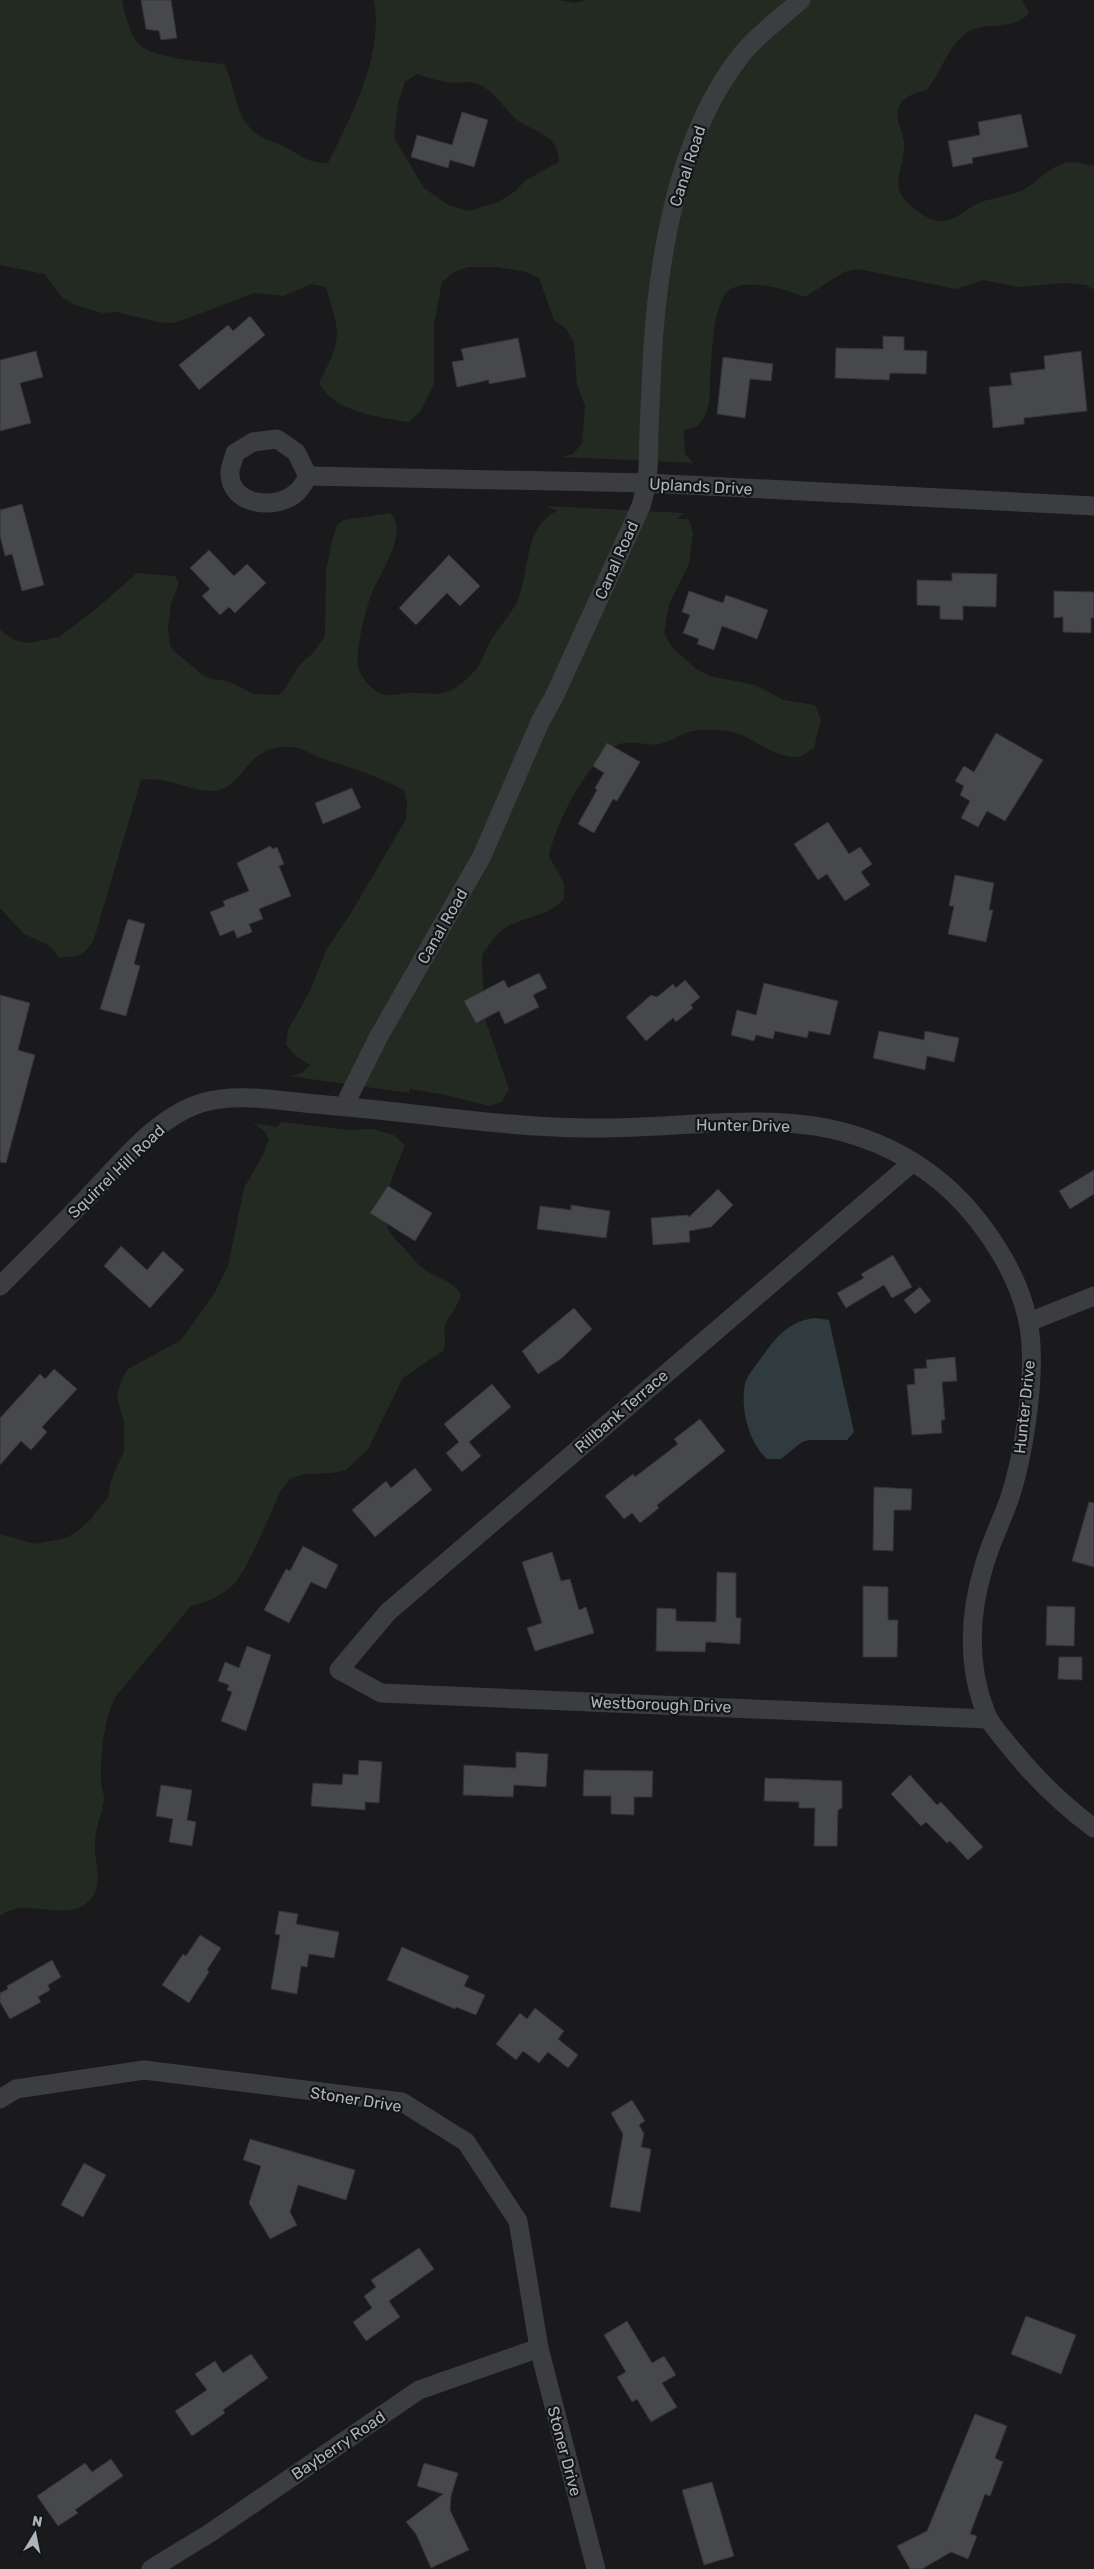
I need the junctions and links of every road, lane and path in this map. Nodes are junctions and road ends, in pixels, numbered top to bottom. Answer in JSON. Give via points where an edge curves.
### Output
{"nodes":[{"id":1,"x":801,"y":0,"type":"edge"},
{"id":2,"x":308,"y":476,"type":"dead end"},
{"id":3,"x":648,"y":483,"type":"junction"},
{"id":4,"x":1094,"y":506,"type":"edge"},
{"id":5,"x":344,"y":1106,"type":"junction"},
{"id":6,"x":913,"y":1162,"type":"junction"},
{"id":7,"x":0,"y":1286,"type":"edge"},
{"id":8,"x":1094,"y":1296,"type":"edge"},
{"id":9,"x":1029,"y":1322,"type":"junction"},
{"id":10,"x":340,"y":1670,"type":"joint"},
{"id":11,"x":987,"y":1719,"type":"junction"},
{"id":12,"x":1094,"y":1828,"type":"edge"},
{"id":13,"x":0,"y":2099,"type":"edge"},
{"id":14,"x":538,"y":2348,"type":"junction"},
{"id":15,"x":151,"y":2569,"type":"edge"},
{"id":16,"x":596,"y":2569,"type":"edge"}],
"edges":[{"from":1,"to":3,"type":"street","name":"Canal Road","via":[[743,52],[706,109],[689,152],[672,214],[653,339]]},
{"from":2,"to":3,"type":"street","name":"Uplands Drive"},
{"from":3,"to":4,"type":"street","name":"Uplands Drive"},
{"from":3,"to":5,"type":"street","name":"Canal Road","via":[[641,506],[540,722],[482,856],[379,1036]]},
{"from":5,"to":6,"type":"street","name":"Hunter Drive","via":[[460,1121],[592,1129],[784,1124],[838,1131],[878,1143]]},
{"from":5,"to":7,"type":"street","name":"Squirrel Hill Road","via":[[232,1098],[204,1102],[179,1112],[141,1142]]},
{"from":6,"to":9,"type":"street","name":"Hunter Drive","via":[[962,1199],[989,1235],[1020,1293]]},
{"from":6,"to":10,"type":"street","name":"Rillbank Terrace","via":[[388,1612]]},
{"from":8,"to":9,"type":"street"},
{"from":9,"to":11,"type":"street","name":"Hunter Drive","via":[[1031,1365],[1023,1438],[1010,1496],[984,1565],[974,1607],[972,1650],[976,1683]]},
{"from":10,"to":11,"type":"street","name":"Westborough Drive","via":[[381,1693]]},
{"from":11,"to":12,"type":"street","name":"Hunter Drive","via":[[1055,1798]]},
{"from":13,"to":14,"type":"street","name":"Stoner Drive","via":[[16,2090],[144,2070],[402,2102],[466,2142],[518,2221]]},
{"from":14,"to":15,"type":"street","name":"Bayberry Road","via":[[419,2390],[210,2533]]},
{"from":14,"to":16,"type":"street","name":"Stoner Drive"}]}
